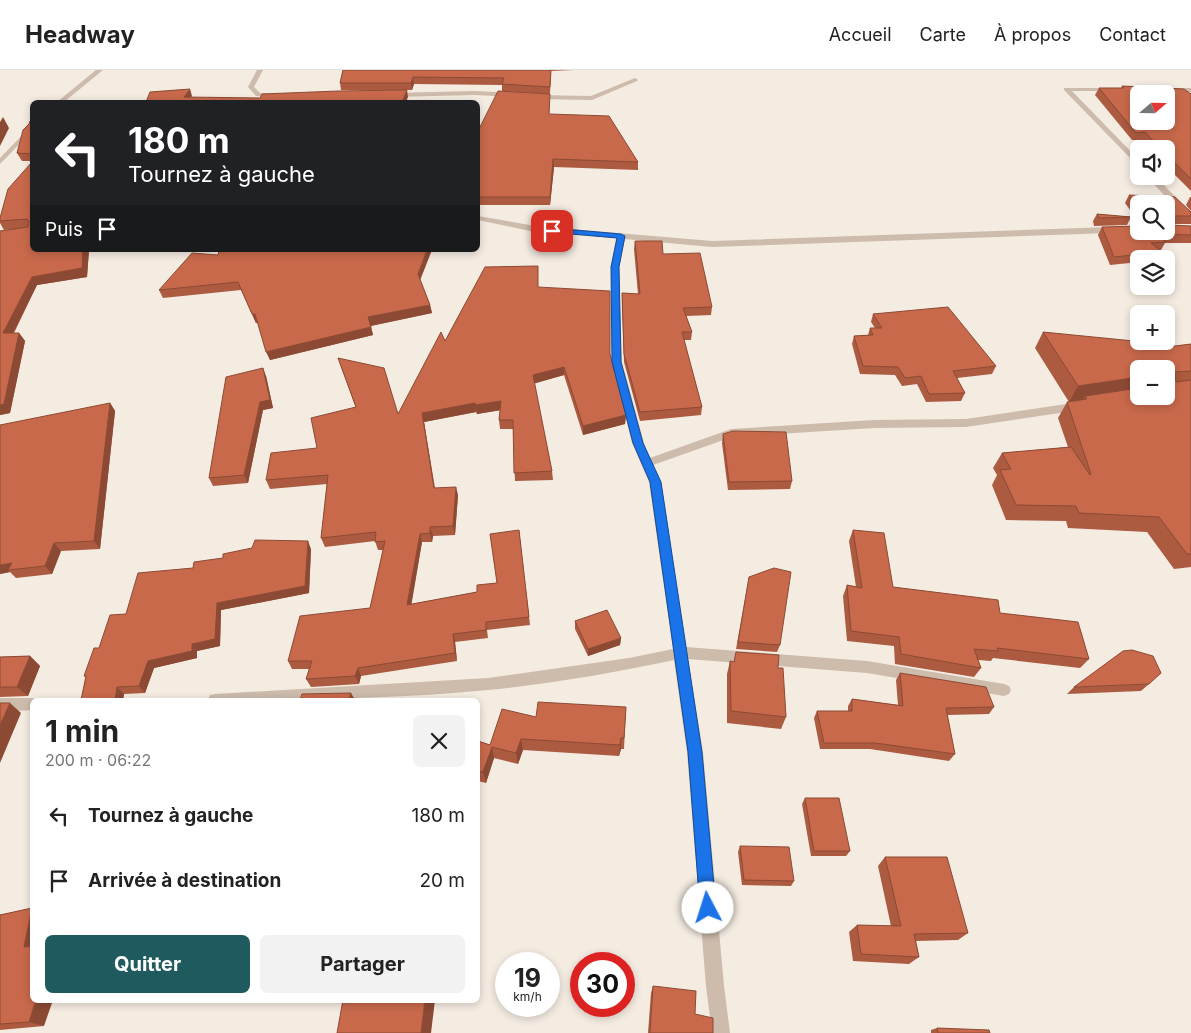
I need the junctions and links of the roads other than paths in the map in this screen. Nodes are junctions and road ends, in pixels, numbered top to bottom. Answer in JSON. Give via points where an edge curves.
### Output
{"nodes":[{"id":1,"x":100,"y":70,"type":"edge"},
{"id":2,"x":260,"y":70,"type":"edge"},
{"id":3,"x":635,"y":80,"type":"dead end"},
{"id":4,"x":1124,"y":89,"type":"edge"},
{"id":5,"x":1175,"y":90,"type":"edge"},
{"id":6,"x":1191,"y":90,"type":"edge"},
{"id":7,"x":291,"y":95,"type":"edge"},
{"id":8,"x":382,"y":95,"type":"edge"},
{"id":9,"x":62,"y":100,"type":"edge"},
{"id":10,"x":30,"y":129,"type":"edge"},
{"id":11,"x":1130,"y":156,"type":"edge"},
{"id":12,"x":0,"y":162,"type":"edge"},
{"id":13,"x":1159,"y":185,"type":"edge"},
{"id":14,"x":480,"y":218,"type":"edge"},
{"id":15,"x":1191,"y":218,"type":"edge"},
{"id":16,"x":1130,"y":229,"type":"edge"},
{"id":17,"x":621,"y":236,"type":"junction"},
{"id":18,"x":1092,"y":404,"type":"edge"},
{"id":19,"x":647,"y":463,"type":"junction"},
{"id":20,"x":681,"y":652,"type":"junction"},
{"id":21,"x":1004,"y":690,"type":"dead end"},
{"id":22,"x":249,"y":698,"type":"edge"},
{"id":23,"x":0,"y":704,"type":"edge"},
{"id":24,"x":30,"y":704,"type":"edge"},
{"id":25,"x":721,"y":1033,"type":"edge"}],
"edges":[{"from":1,"to":9,"type":"street"},
{"from":2,"to":7,"type":"street","via":[[251,87],[258,95]]},
{"from":3,"to":8,"type":"street","via":[[592,98],[475,92]]},
{"from":4,"to":11,"type":"street","via":[[1066,89]]},
{"from":5,"to":6,"type":"street"},
{"from":10,"to":12,"type":"street"},
{"from":13,"to":15,"type":"street"},
{"from":14,"to":17,"type":"street","via":[[534,229]]},
{"from":16,"to":17,"type":"street","via":[[712,244]]},
{"from":17,"to":19,"type":"street","via":[[615,267],[616,362],[638,443]]},
{"from":18,"to":19,"type":"street","via":[[966,423],[874,424],[731,433]]},
{"from":19,"to":20,"type":"street","via":[[656,482]]},
{"from":20,"to":21,"type":"street","via":[[868,667]]},
{"from":20,"to":22,"type":"street","via":[[629,664],[488,684]]},
{"from":20,"to":25,"type":"street","via":[[695,752]]},
{"from":23,"to":24,"type":"street"}]}
